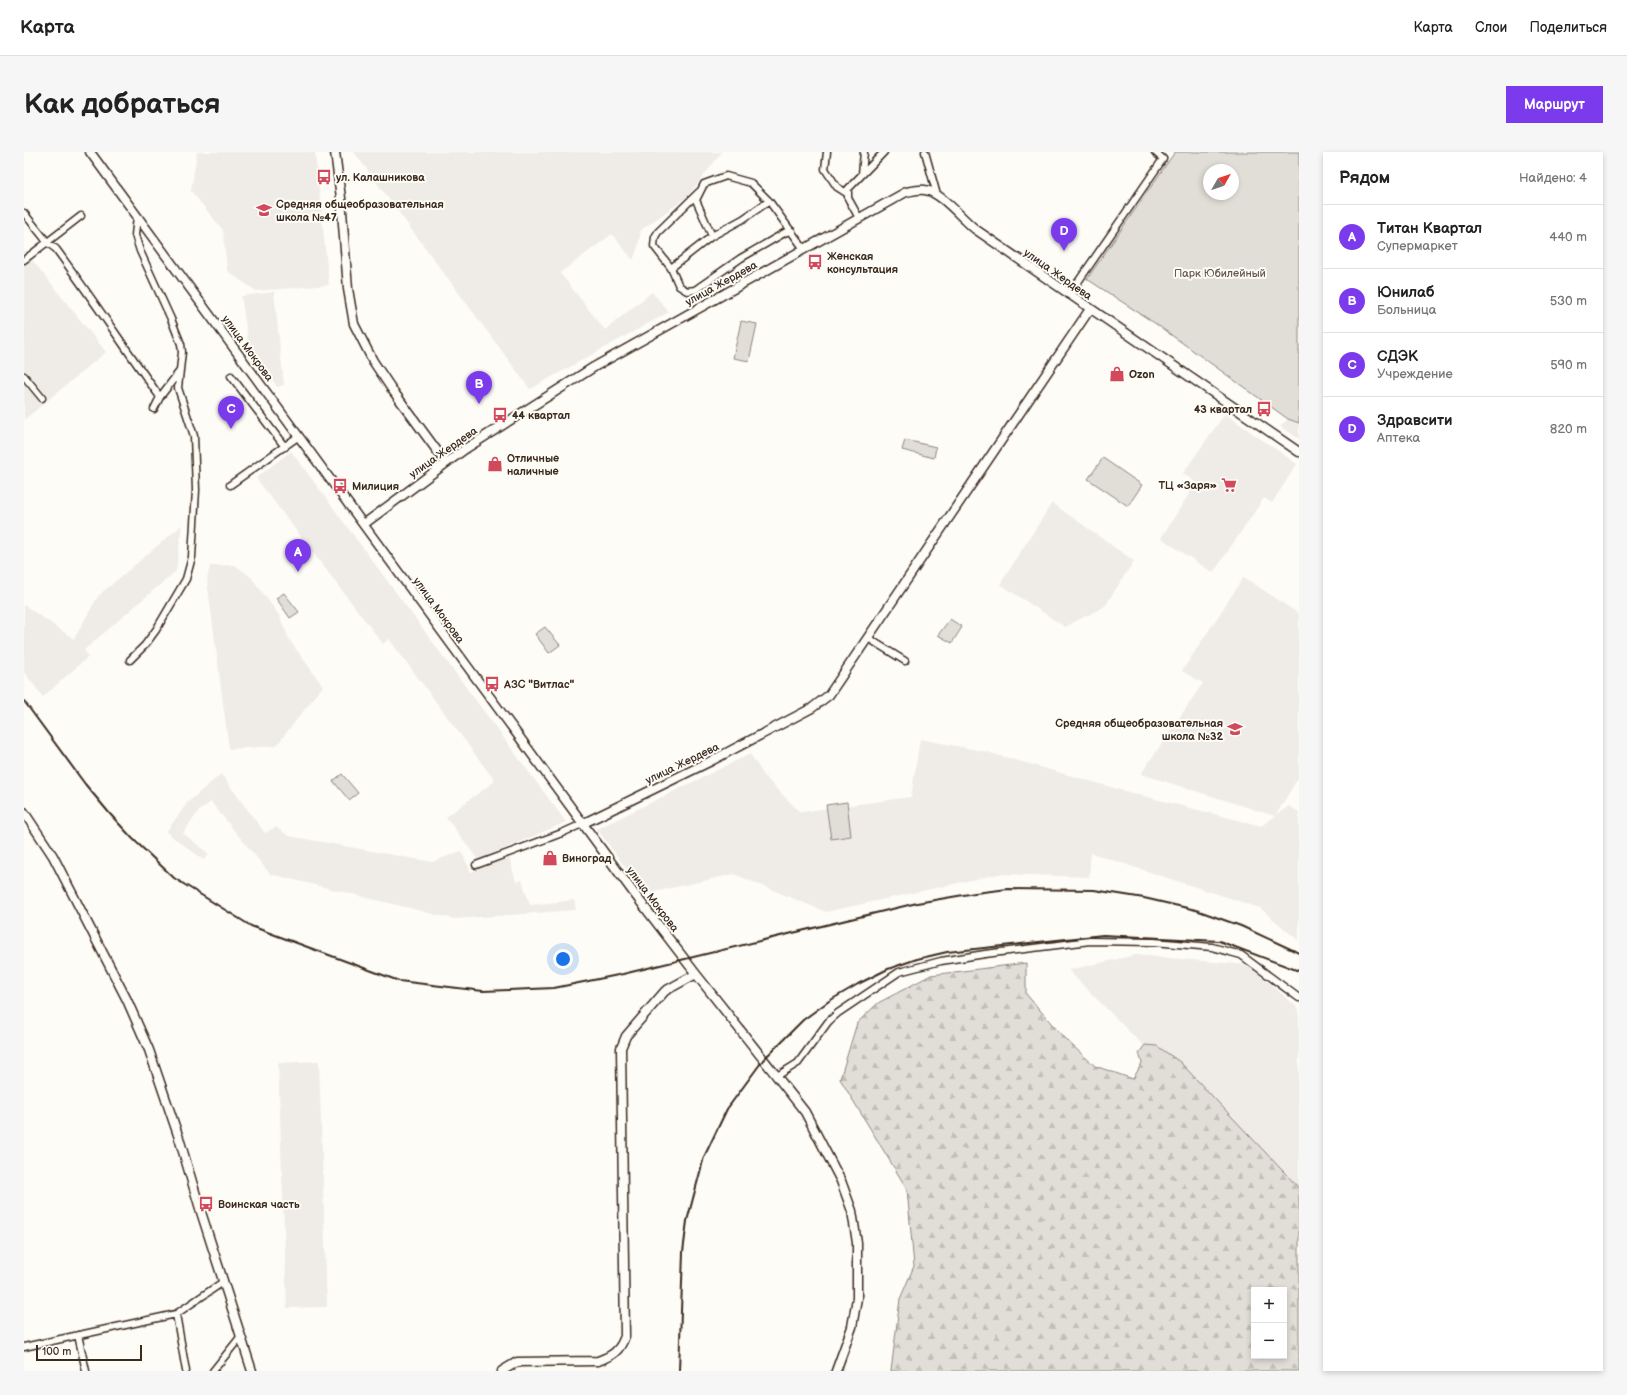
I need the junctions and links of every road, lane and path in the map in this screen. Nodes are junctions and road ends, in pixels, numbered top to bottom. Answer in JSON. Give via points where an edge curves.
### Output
{"nodes":[{"id":1,"x":90,"y":152,"type":"edge"},
{"id":2,"x":335,"y":152,"type":"edge"},
{"id":3,"x":826,"y":152,"type":"edge"},
{"id":4,"x":864,"y":152,"type":"edge"},
{"id":5,"x":884,"y":152,"type":"edge"},
{"id":6,"x":925,"y":152,"type":"edge"},
{"id":7,"x":1155,"y":152,"type":"edge"},
{"id":8,"x":862,"y":174,"type":"junction"},
{"id":9,"x":699,"y":192,"type":"junction"},
{"id":10,"x":848,"y":194,"type":"junction"},
{"id":11,"x":937,"y":195,"type":"junction"},
{"id":12,"x":769,"y":201,"type":"junction"},
{"id":13,"x":24,"y":213,"type":"edge"},
{"id":14,"x":82,"y":216,"type":"dead end"},
{"id":15,"x":137,"y":216,"type":"junction"},
{"id":16,"x":859,"y":218,"type":"junction"},
{"id":17,"x":792,"y":231,"type":"junction"},
{"id":18,"x":712,"y":236,"type":"junction"},
{"id":19,"x":48,"y":243,"type":"junction"},
{"id":20,"x":804,"y":249,"type":"junction"},
{"id":21,"x":24,"y":260,"type":"edge"},
{"id":22,"x":671,"y":268,"type":"junction"},
{"id":23,"x":1069,"y":295,"type":"junction"},
{"id":24,"x":1090,"y":310,"type":"junction"},
{"id":25,"x":179,"y":372,"type":"junction"},
{"id":26,"x":24,"y":376,"type":"edge"},
{"id":27,"x":231,"y":376,"type":"dead end"},
{"id":28,"x":160,"y":397,"type":"junction"},
{"id":29,"x":42,"y":398,"type":"dead end"},
{"id":30,"x":154,"y":409,"type":"dead end"},
{"id":31,"x":299,"y":436,"type":"junction"},
{"id":32,"x":285,"y":447,"type":"junction"},
{"id":33,"x":1299,"y":452,"type":"edge"},
{"id":34,"x":446,"y":462,"type":"junction"},
{"id":35,"x":230,"y":485,"type":"dead end"},
{"id":36,"x":364,"y":524,"type":"junction"},
{"id":37,"x":868,"y":638,"type":"junction"},
{"id":38,"x":130,"y":660,"type":"dead end"},
{"id":39,"x":905,"y":661,"type":"dead end"},
{"id":40,"x":24,"y":812,"type":"edge"},
{"id":41,"x":582,"y":824,"type":"junction"},
{"id":42,"x":476,"y":865,"type":"dead end"},
{"id":43,"x":696,"y":974,"type":"junction"},
{"id":44,"x":1299,"y":998,"type":"edge"},
{"id":45,"x":777,"y":1076,"type":"junction"},
{"id":46,"x":223,"y":1282,"type":"junction"},
{"id":47,"x":176,"y":1314,"type":"junction"},
{"id":48,"x":78,"y":1335,"type":"junction"},
{"id":49,"x":241,"y":1336,"type":"junction"},
{"id":50,"x":24,"y":1347,"type":"edge"},
{"id":51,"x":86,"y":1371,"type":"edge"},
{"id":52,"x":186,"y":1371,"type":"edge"},
{"id":53,"x":213,"y":1371,"type":"edge"},
{"id":54,"x":252,"y":1371,"type":"edge"},
{"id":55,"x":502,"y":1371,"type":"edge"},
{"id":56,"x":836,"y":1371,"type":"edge"}],
"edges":[{"from":1,"to":15,"type":"main road","name":"улица Мокрова"},
{"from":2,"to":34,"type":"main road","via":[[348,289],[354,324],[391,388]]},
{"from":3,"to":10,"type":"street","via":[[825,170],[837,187]]},
{"from":4,"to":8,"type":"street"},
{"from":5,"to":8,"type":"street"},
{"from":6,"to":11,"type":"street"},
{"from":7,"to":23,"type":"street","via":[[1163,159]]},
{"from":8,"to":10,"type":"street","via":[[848,189]]},
{"from":9,"to":12,"type":"street","via":[[704,184],[726,176],[751,183]]},
{"from":9,"to":18,"type":"street","via":[[696,200]]},
{"from":9,"to":22,"type":"street","via":[[655,237],[654,246]]},
{"from":10,"to":16,"type":"street"},
{"from":11,"to":16,"type":"main road","name":"улица Жердева","via":[[927,190],[906,192]]},
{"from":11,"to":23,"type":"main road","name":"улица Жердева","via":[[975,229]]},
{"from":12,"to":17,"type":"street"},
{"from":12,"to":18,"type":"street"},
{"from":13,"to":19,"type":"street"},
{"from":14,"to":19,"type":"street"},
{"from":15,"to":25,"type":"street","via":[[135,235],[140,251],[181,344]]},
{"from":15,"to":31,"type":"main road","name":"улица Мокрова"},
{"from":16,"to":20,"type":"main road","name":"улица Жердева"},
{"from":17,"to":20,"type":"street"},
{"from":17,"to":22,"type":"street","via":[[741,258],[695,290],[687,291],[679,286]]},
{"from":18,"to":22,"type":"street"},
{"from":19,"to":21,"type":"street"},
{"from":19,"to":28,"type":"street","via":[[99,308],[110,328]]},
{"from":20,"to":34,"type":"main road","name":"улица Жердева","via":[[594,367]]},
{"from":23,"to":24,"type":"main road","name":"улица Жердева"},
{"from":24,"to":33,"type":"main road","name":"улица Жердева"},
{"from":24,"to":37,"type":"main road","name":"улица Жердева"},
{"from":25,"to":28,"type":"street"},
{"from":25,"to":38,"type":"street","via":[[180,396],[195,447],[196,490],[192,557],[178,596],[166,610],[145,646]]},
{"from":26,"to":29,"type":"street"},
{"from":27,"to":32,"type":"street"},
{"from":28,"to":30,"type":"street"},
{"from":31,"to":32,"type":"street"},
{"from":31,"to":36,"type":"main road","name":"улица Мокрова"},
{"from":32,"to":35,"type":"street"},
{"from":34,"to":36,"type":"main road","name":"улица Жердева"},
{"from":36,"to":41,"type":"main road","name":"улица Мокрова"},
{"from":37,"to":39,"type":"street"},
{"from":37,"to":41,"type":"main road","name":"улица Жердева","via":[[829,695],[812,708]]},
{"from":40,"to":46,"type":"main road","via":[[52,856],[127,1000],[150,1050]]},
{"from":41,"to":42,"type":"street","name":"улица Жердева"},
{"from":41,"to":43,"type":"main road","name":"улица Мокрова"},
{"from":43,"to":45,"type":"main road","name":"улица Мокрова"},
{"from":43,"to":55,"type":"main road","via":[[665,991],[626,1036],[621,1048],[625,1336],[622,1344],[618,1351],[598,1361],[517,1362]]},
{"from":44,"to":45,"type":"street","via":[[1241,954],[1212,947],[1154,942],[1090,941],[985,954],[941,961],[899,972],[838,1013],[828,1022],[798,1063]]},
{"from":45,"to":56,"type":"main road","name":"улица Мокрова","via":[[805,1112],[841,1181],[852,1211],[857,1243],[857,1298],[852,1327]]},
{"from":46,"to":47,"type":"street"},
{"from":46,"to":49,"type":"main road"},
{"from":47,"to":48,"type":"street"},
{"from":47,"to":52,"type":"street"},
{"from":48,"to":50,"type":"street"},
{"from":48,"to":51,"type":"street"},
{"from":49,"to":53,"type":"street"},
{"from":49,"to":54,"type":"main road"}]}
